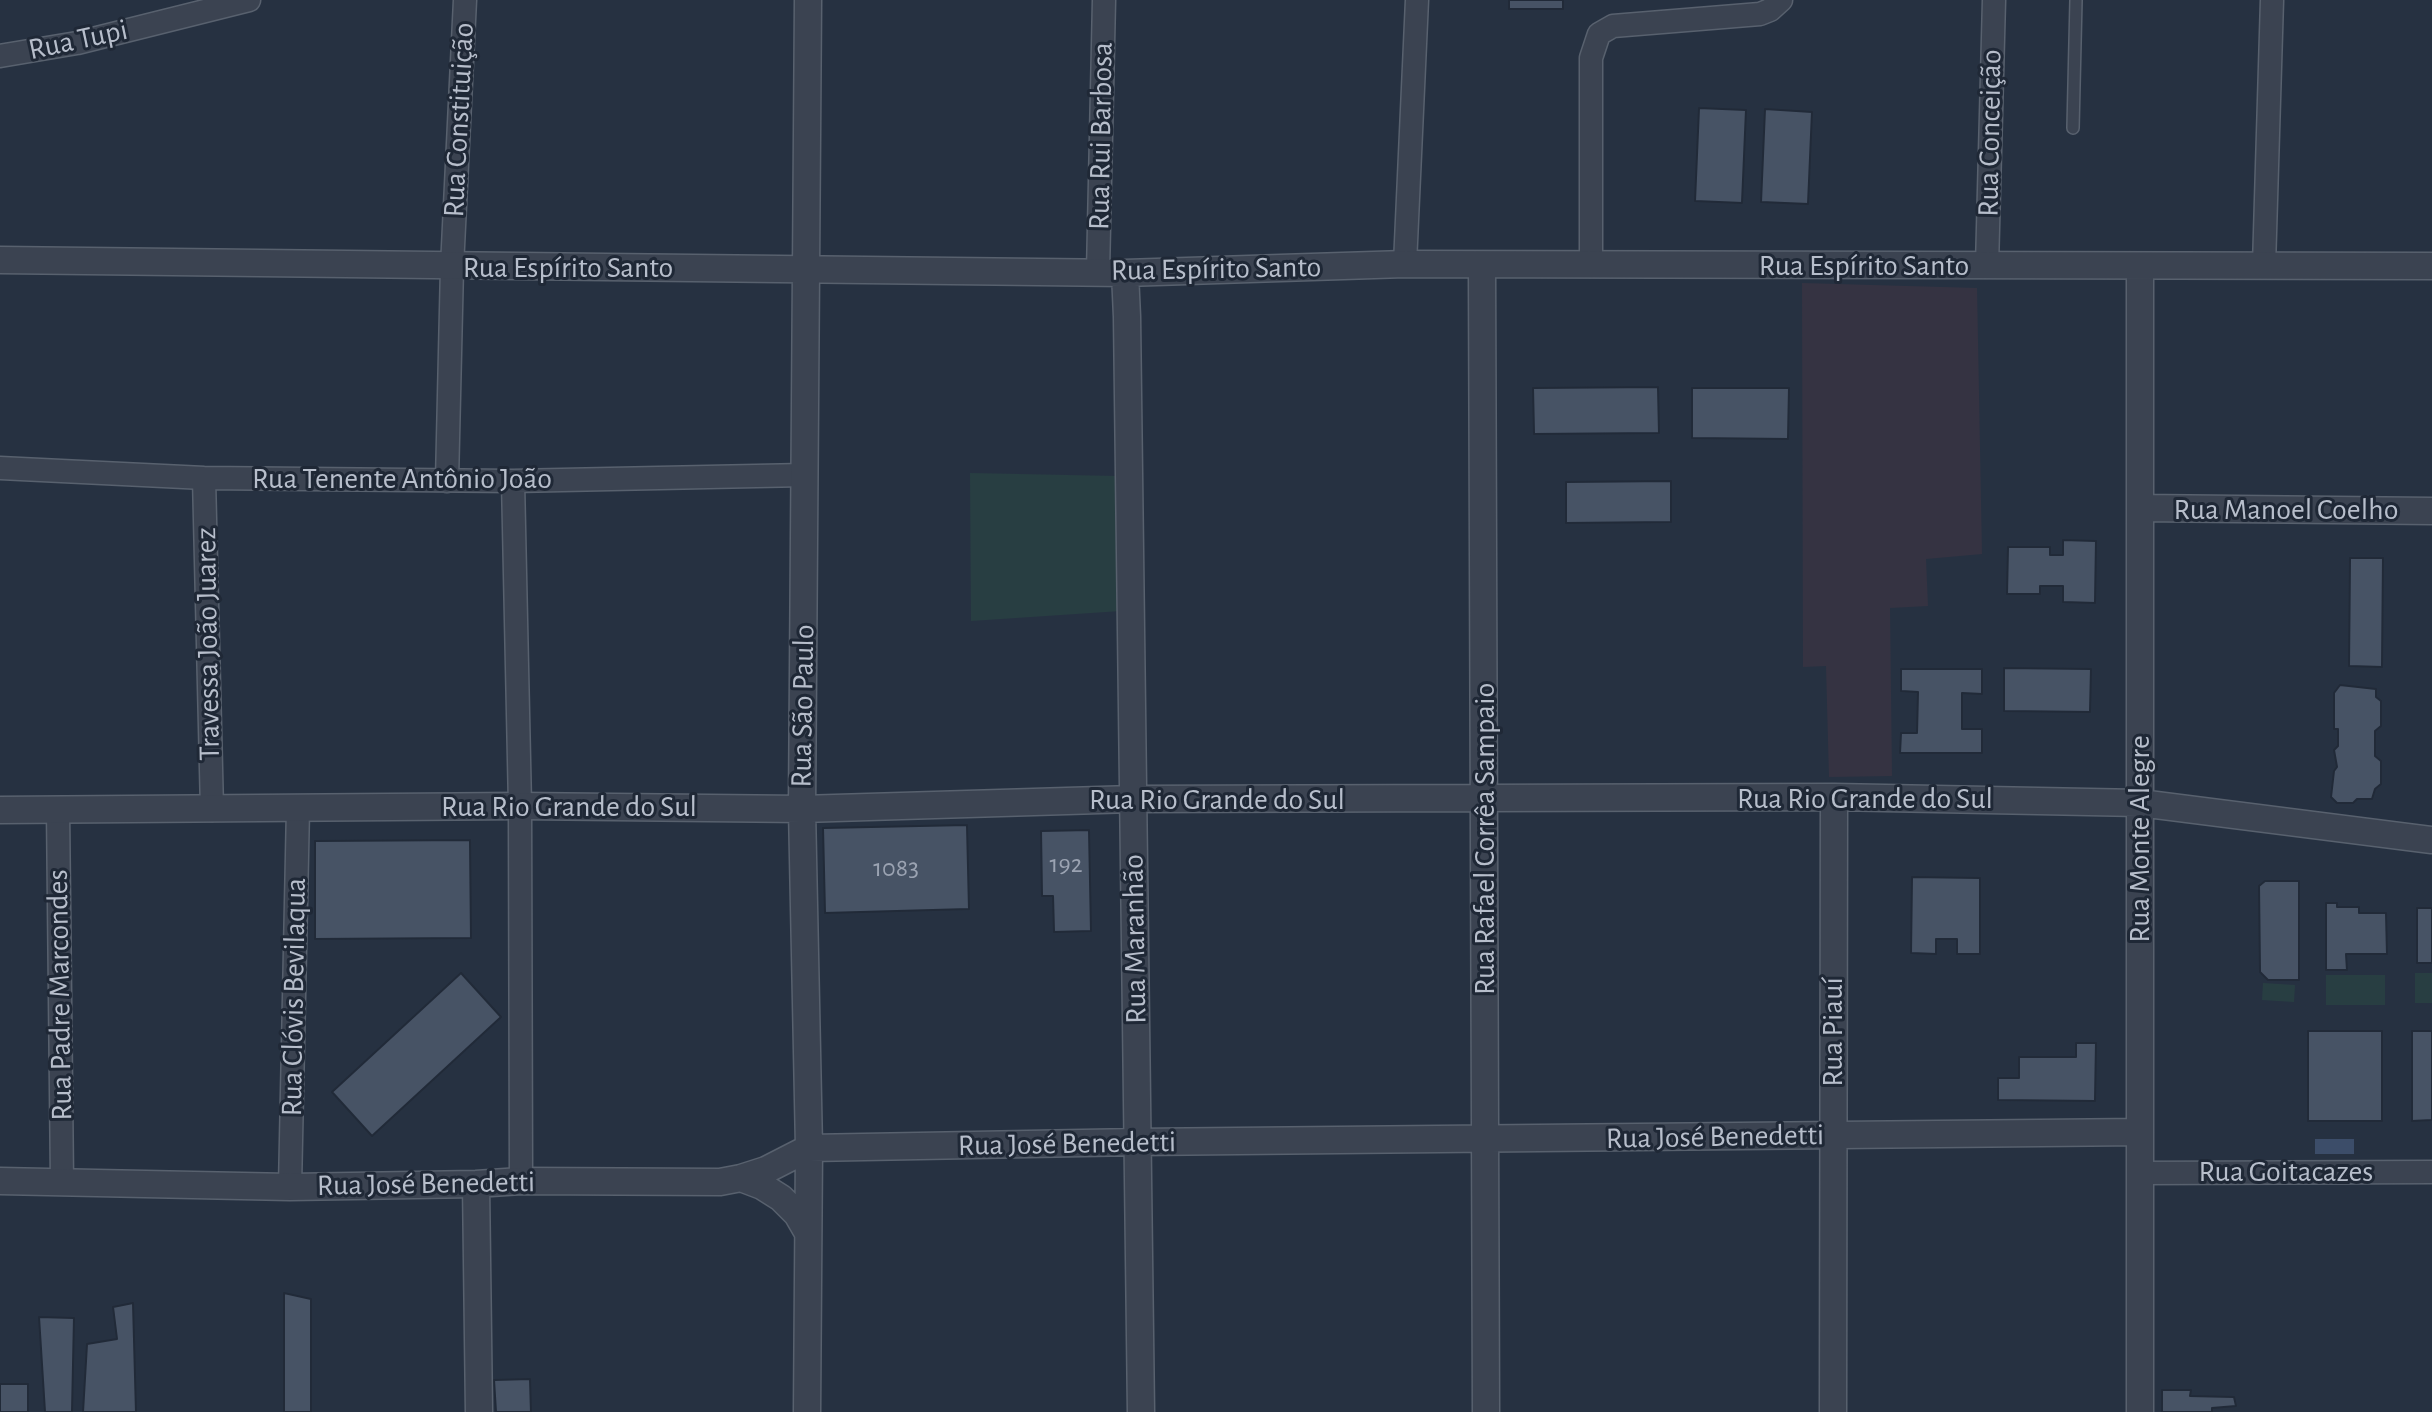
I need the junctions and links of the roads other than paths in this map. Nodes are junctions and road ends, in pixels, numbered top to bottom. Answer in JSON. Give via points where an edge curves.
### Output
{"nodes":[{"id":1,"x":249,"y":0,"type":"edge"},
{"id":2,"x":465,"y":0,"type":"edge"},
{"id":3,"x":808,"y":0,"type":"edge"},
{"id":4,"x":1104,"y":0,"type":"edge"},
{"id":5,"x":1417,"y":0,"type":"edge"},
{"id":6,"x":1781,"y":0,"type":"edge"},
{"id":7,"x":1994,"y":0,"type":"edge"},
{"id":8,"x":2076,"y":0,"type":"edge"},
{"id":9,"x":2272,"y":0,"type":"edge"},
{"id":10,"x":0,"y":56,"type":"edge"},
{"id":11,"x":2073,"y":128,"type":"dead end"},
{"id":12,"x":0,"y":260,"type":"edge"},
{"id":13,"x":1405,"y":264,"type":"junction"},
{"id":14,"x":1591,"y":265,"type":"junction"},
{"id":15,"x":1482,"y":266,"type":"junction"},
{"id":16,"x":1987,"y":266,"type":"junction"},
{"id":17,"x":2140,"y":266,"type":"junction"},
{"id":18,"x":2264,"y":266,"type":"junction"},
{"id":19,"x":2432,"y":266,"type":"edge"},
{"id":20,"x":452,"y":267,"type":"junction"},
{"id":21,"x":805,"y":269,"type":"junction"},
{"id":22,"x":1098,"y":272,"type":"junction"},
{"id":23,"x":1125,"y":273,"type":"junction"},
{"id":24,"x":0,"y":468,"type":"edge"},
{"id":25,"x":805,"y":475,"type":"junction"},
{"id":26,"x":204,"y":478,"type":"junction"},
{"id":27,"x":447,"y":481,"type":"junction"},
{"id":28,"x":513,"y":481,"type":"junction"},
{"id":29,"x":2140,"y":508,"type":"junction"},
{"id":30,"x":2432,"y":511,"type":"edge"},
{"id":31,"x":1834,"y":797,"type":"junction"},
{"id":32,"x":1133,"y":799,"type":"junction"},
{"id":33,"x":1485,"y":799,"type":"junction"},
{"id":34,"x":2140,"y":803,"type":"junction"},
{"id":35,"x":520,"y":806,"type":"junction"},
{"id":36,"x":298,"y":808,"type":"junction"},
{"id":37,"x":58,"y":809,"type":"junction"},
{"id":38,"x":802,"y":809,"type":"junction"},
{"id":39,"x":0,"y":810,"type":"edge"},
{"id":40,"x":212,"y":810,"type":"junction"},
{"id":41,"x":2432,"y":840,"type":"edge"},
{"id":42,"x":2140,"y":1132,"type":"junction"},
{"id":43,"x":1833,"y":1135,"type":"junction"},
{"id":44,"x":1486,"y":1140,"type":"junction"},
{"id":45,"x":1138,"y":1142,"type":"junction"},
{"id":46,"x":809,"y":1148,"type":"junction"},
{"id":47,"x":2432,"y":1172,"type":"edge"},
{"id":48,"x":2140,"y":1173,"type":"junction"},
{"id":49,"x":741,"y":1178,"type":"junction"},
{"id":50,"x":0,"y":1181,"type":"edge"},
{"id":51,"x":521,"y":1181,"type":"junction"},
{"id":52,"x":62,"y":1182,"type":"junction"},
{"id":53,"x":476,"y":1184,"type":"junction"},
{"id":54,"x":290,"y":1187,"type":"junction"},
{"id":55,"x":808,"y":1233,"type":"junction"},
{"id":56,"x":479,"y":1412,"type":"edge"},
{"id":57,"x":807,"y":1412,"type":"edge"},
{"id":58,"x":1141,"y":1412,"type":"edge"},
{"id":59,"x":1486,"y":1412,"type":"edge"},
{"id":60,"x":1833,"y":1412,"type":"edge"},
{"id":61,"x":2140,"y":1412,"type":"edge"}],
"edges":[{"from":1,"to":10,"type":"street","name":"Rua Tupi","via":[[77,43]]},
{"from":2,"to":20,"type":"street","name":"Rua Constituição"},
{"from":3,"to":21,"type":"street","name":"Rua São Paulo"},
{"from":4,"to":22,"type":"street","name":"Rua Rui Barbosa"},
{"from":5,"to":13,"type":"street"},
{"from":6,"to":14,"type":"street","via":[[1760,14],[1613,26],[1599,34],[1591,58]]},
{"from":7,"to":16,"type":"street","name":"Rua Conceição"},
{"from":8,"to":11,"type":"lane"},
{"from":9,"to":18,"type":"street"},
{"from":12,"to":20,"type":"street","name":"Rua Espírito Santo"},
{"from":13,"to":15,"type":"street","name":"Rua Espírito Santo"},
{"from":13,"to":23,"type":"street","name":"Rua Espírito Santo"},
{"from":14,"to":15,"type":"street","name":"Rua Espírito Santo"},
{"from":14,"to":16,"type":"street","name":"Rua Espírito Santo"},
{"from":15,"to":33,"type":"street","name":"Rua Rafael Corrêa Sampaio"},
{"from":16,"to":17,"type":"street","name":"Rua Espírito Santo"},
{"from":17,"to":18,"type":"street","name":"Rua Espírito Santo"},
{"from":17,"to":29,"type":"street","name":"Rua Monte Alegre"},
{"from":18,"to":19,"type":"street","name":"Rua Espírito Santo"},
{"from":20,"to":21,"type":"street","name":"Rua Espírito Santo"},
{"from":20,"to":27,"type":"street","name":"Rua Constituição"},
{"from":21,"to":22,"type":"street","name":"Rua Espírito Santo"},
{"from":21,"to":25,"type":"street","name":"Rua São Paulo"},
{"from":22,"to":23,"type":"street","name":"Rua Espírito Santo"},
{"from":23,"to":32,"type":"street","name":"Rua Maranhão"},
{"from":24,"to":26,"type":"street","name":"Rua Tenente Antônio João"},
{"from":25,"to":28,"type":"street","name":"Rua Tenente Antônio João"},
{"from":25,"to":38,"type":"street","name":"Rua São Paulo"},
{"from":26,"to":27,"type":"street","name":"Rua Tenente Antônio João"},
{"from":26,"to":40,"type":"street","name":"Travessa João Juarez"},
{"from":27,"to":28,"type":"street","name":"Rua Tenente Antônio João"},
{"from":28,"to":35,"type":"street"},
{"from":29,"to":30,"type":"street","name":"Rua Manoel Coelho"},
{"from":29,"to":34,"type":"street","name":"Rua Monte Alegre"},
{"from":31,"to":33,"type":"street","name":"Rua Rio Grande do Sul"},
{"from":31,"to":34,"type":"street","name":"Rua Rio Grande do Sul"},
{"from":31,"to":43,"type":"street","name":"Rua Piauí"},
{"from":32,"to":33,"type":"street","name":"Rua Rio Grande do Sul"},
{"from":32,"to":38,"type":"street","name":"Rua Rio Grande do Sul"},
{"from":32,"to":45,"type":"street","name":"Rua Maranhão"},
{"from":33,"to":44,"type":"street","name":"Rua Rafael Corrêa Sampaio"},
{"from":34,"to":41,"type":"street","name":"Rua Rio Grande do Sul"},
{"from":34,"to":42,"type":"street","name":"Rua Monte Alegre"},
{"from":35,"to":36,"type":"street","name":"Rua Rio Grande do Sul"},
{"from":35,"to":38,"type":"street","name":"Rua Rio Grande do Sul"},
{"from":35,"to":51,"type":"street"},
{"from":36,"to":40,"type":"street","name":"Rua Rio Grande do Sul"},
{"from":36,"to":54,"type":"street","name":"Rua Clóvis Bevilaqua"},
{"from":37,"to":39,"type":"street","name":"Rua Rio Grande do Sul"},
{"from":37,"to":40,"type":"street","name":"Rua Rio Grande do Sul"},
{"from":37,"to":52,"type":"street","name":"Rua Padre Marcondes"},
{"from":38,"to":46,"type":"street","name":"Rua São Paulo"},
{"from":42,"to":43,"type":"street","name":"Rua José Benedetti"},
{"from":42,"to":48,"type":"street","name":"Rua Monte Alegre"},
{"from":43,"to":44,"type":"street","name":"Rua José Benedetti"},
{"from":43,"to":60,"type":"street","name":"Rua Piauí"},
{"from":44,"to":45,"type":"street","name":"Rua José Benedetti"},
{"from":44,"to":59,"type":"street","name":"Rua Rafael Corrêa Sampaio"},
{"from":45,"to":46,"type":"street","name":"Rua José Benedetti"},
{"from":45,"to":58,"type":"street","name":"Rua Maranhão"},
{"from":46,"to":49,"type":"street","name":"Rua José Benedetti"},
{"from":46,"to":55,"type":"street","name":"Rua São Paulo"},
{"from":47,"to":48,"type":"street","name":"Rua Goitacazes"},
{"from":48,"to":61,"type":"street","name":"Rua Monte Alegre"},
{"from":49,"to":51,"type":"street","name":"Rua José Benedetti"},
{"from":49,"to":55,"type":"street","via":[[781,1198]]},
{"from":50,"to":52,"type":"street","name":"Rua José Benedetti"},
{"from":51,"to":53,"type":"street","name":"Rua José Benedetti"},
{"from":52,"to":54,"type":"street","name":"Rua José Benedetti"},
{"from":53,"to":54,"type":"street","name":"Rua José Benedetti"},
{"from":53,"to":56,"type":"street"},
{"from":55,"to":57,"type":"street","name":"Rua São Paulo"}]}
